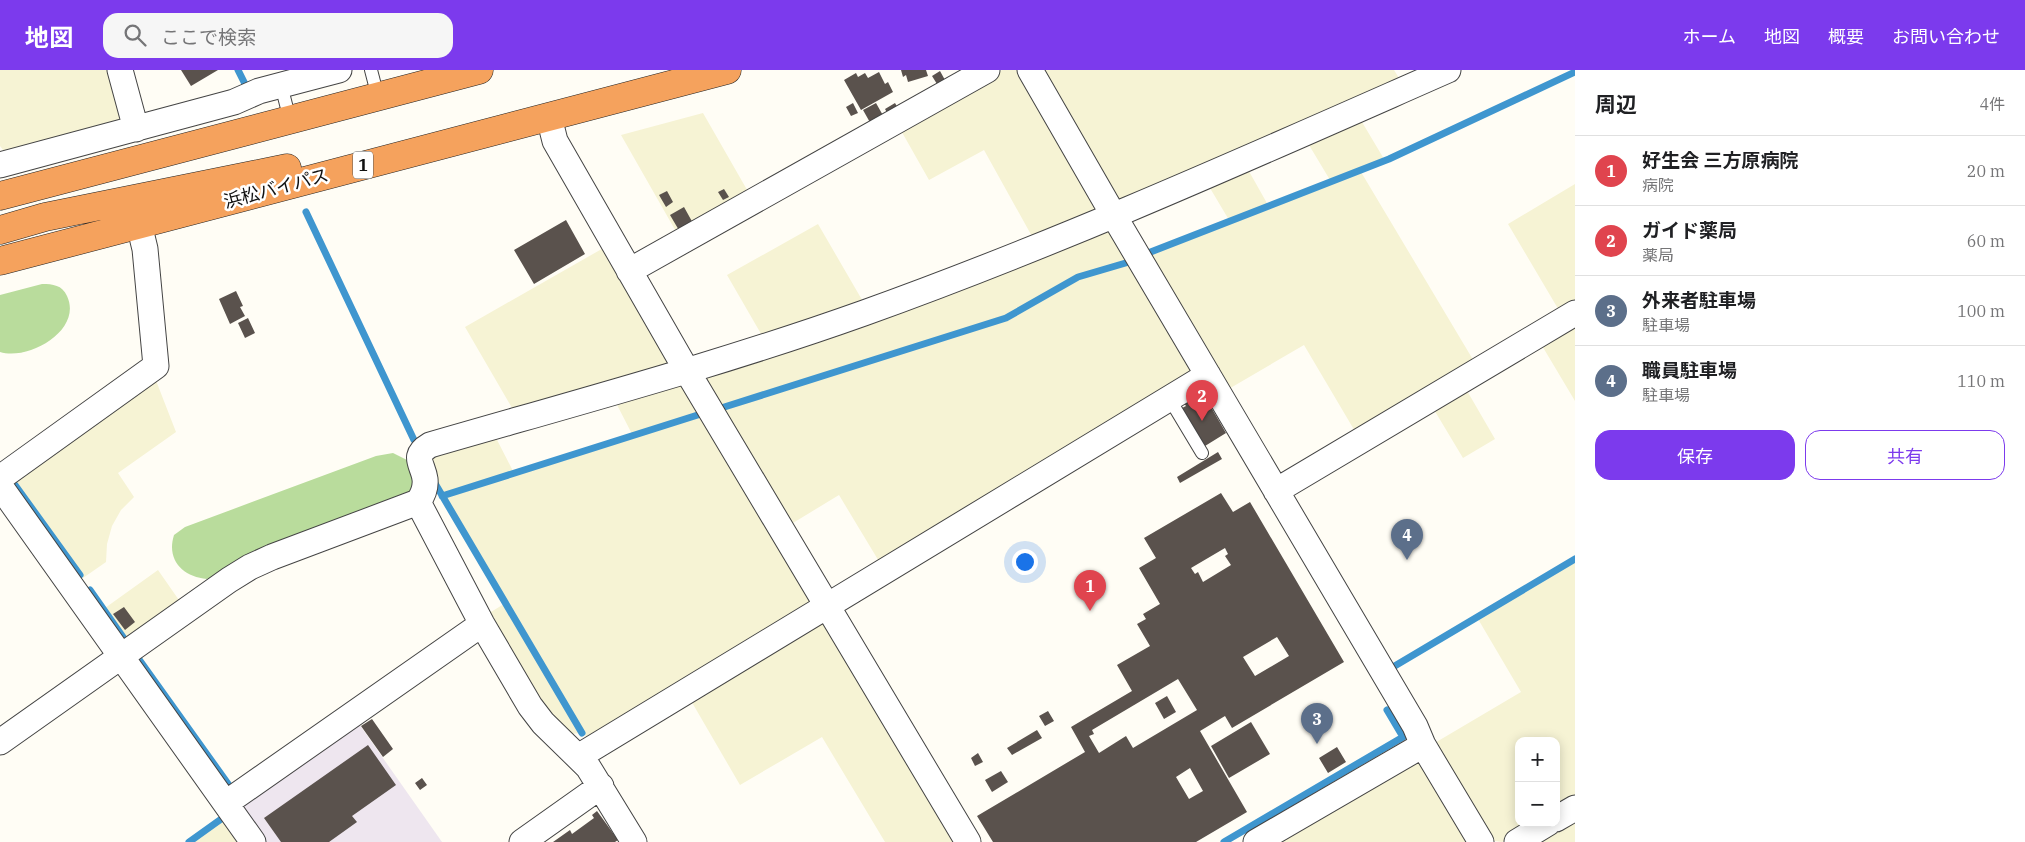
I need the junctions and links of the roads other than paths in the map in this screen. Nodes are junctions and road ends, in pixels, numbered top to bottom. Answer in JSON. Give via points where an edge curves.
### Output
{"nodes":[{"id":1,"x":120,"y":70,"type":"edge"},
{"id":2,"x":339,"y":70,"type":"edge"},
{"id":3,"x":371,"y":70,"type":"edge"},
{"id":4,"x":727,"y":70,"type":"edge"},
{"id":5,"x":988,"y":70,"type":"edge"},
{"id":6,"x":1030,"y":70,"type":"edge"},
{"id":7,"x":1448,"y":70,"type":"edge"},
{"id":8,"x":465,"y":72,"type":"edge"},
{"id":9,"x":281,"y":85,"type":"junction"},
{"id":10,"x":378,"y":97,"type":"junction"},
{"id":11,"x":549,"y":117,"type":"junction"},
{"id":12,"x":290,"y":120,"type":"junction"},
{"id":13,"x":136,"y":128,"type":"junction"},
{"id":14,"x":496,"y":130,"type":"junction"},
{"id":15,"x":0,"y":165,"type":"edge"},
{"id":16,"x":0,"y":196,"type":"edge"},
{"id":17,"x":1114,"y":216,"type":"junction"},
{"id":18,"x":139,"y":224,"type":"junction"},
{"id":19,"x":0,"y":230,"type":"edge"},
{"id":20,"x":0,"y":261,"type":"edge"},
{"id":21,"x":629,"y":271,"type":"junction"},
{"id":22,"x":1575,"y":313,"type":"edge"},
{"id":23,"x":687,"y":371,"type":"junction"},
{"id":24,"x":1208,"y":375,"type":"junction"},
{"id":25,"x":1170,"y":398,"type":"junction"},
{"id":26,"x":1202,"y":453,"type":"dead end"},
{"id":27,"x":0,"y":478,"type":"edge"},
{"id":28,"x":0,"y":486,"type":"edge"},
{"id":29,"x":1276,"y":491,"type":"junction"},
{"id":30,"x":418,"y":502,"type":"junction"},
{"id":31,"x":827,"y":606,"type":"junction"},
{"id":32,"x":482,"y":624,"type":"junction"},
{"id":33,"x":121,"y":656,"type":"junction"},
{"id":34,"x":0,"y":742,"type":"edge"},
{"id":35,"x":1423,"y":745,"type":"junction"},
{"id":36,"x":578,"y":757,"type":"junction"},
{"id":37,"x":601,"y":786,"type":"junction"},
{"id":38,"x":226,"y":804,"type":"junction"},
{"id":39,"x":1575,"y":808,"type":"edge"},
{"id":40,"x":1560,"y":817,"type":"edge"},
{"id":41,"x":1541,"y":827,"type":"edge"},
{"id":42,"x":253,"y":842,"type":"edge"},
{"id":43,"x":522,"y":842,"type":"edge"},
{"id":44,"x":634,"y":842,"type":"edge"},
{"id":45,"x":968,"y":842,"type":"edge"},
{"id":46,"x":1256,"y":842,"type":"edge"},
{"id":47,"x":1481,"y":842,"type":"edge"},
{"id":48,"x":1517,"y":842,"type":"edge"}],
"edges":[{"from":1,"to":13,"type":"street"},
{"from":2,"to":9,"type":"street"},
{"from":3,"to":10,"type":"lane"},
{"from":4,"to":11,"type":"highway","name":"浜松バイパス","number":"1"},
{"from":5,"to":21,"type":"street"},
{"from":6,"to":17,"type":"street"},
{"from":7,"to":17,"type":"street"},
{"from":8,"to":10,"type":"highway"},
{"from":9,"to":12,"type":"lane"},
{"from":9,"to":13,"type":"street","via":[[234,102]]},
{"from":10,"to":12,"type":"highway"},
{"from":11,"to":14,"type":"highway","name":"浜松バイパス","number":"1"},
{"from":11,"to":21,"type":"street","via":[[555,141]]},
{"from":12,"to":16,"type":"highway"},
{"from":13,"to":15,"type":"street"},
{"from":14,"to":18,"type":"highway","name":"浜松バイパス","number":"1"},
{"from":14,"to":19,"type":"highway","via":[[267,171],[45,217]]},
{"from":17,"to":23,"type":"street","via":[[862,314]]},
{"from":17,"to":24,"type":"street"},
{"from":18,"to":20,"type":"highway","name":"浜松バイパス","number":"1"},
{"from":18,"to":27,"type":"street","via":[[145,249],[156,366]]},
{"from":21,"to":23,"type":"street"},
{"from":22,"to":29,"type":"street"},
{"from":23,"to":30,"type":"street","via":[[430,445],[420,455],[425,486]]},
{"from":23,"to":31,"type":"street"},
{"from":24,"to":25,"type":"street"},
{"from":24,"to":29,"type":"street"},
{"from":25,"to":26,"type":"lane"},
{"from":25,"to":31,"type":"street"},
{"from":28,"to":33,"type":"street"},
{"from":29,"to":35,"type":"street","via":[[1415,726]]},
{"from":30,"to":32,"type":"street"},
{"from":30,"to":33,"type":"street","via":[[250,567]]},
{"from":31,"to":36,"type":"street"},
{"from":31,"to":45,"type":"street"},
{"from":32,"to":36,"type":"street","via":[[543,723]]},
{"from":32,"to":38,"type":"street"},
{"from":33,"to":34,"type":"street"},
{"from":33,"to":38,"type":"street"},
{"from":35,"to":46,"type":"street"},
{"from":35,"to":47,"type":"street"},
{"from":36,"to":37,"type":"street"},
{"from":37,"to":43,"type":"street"},
{"from":37,"to":44,"type":"street"},
{"from":38,"to":42,"type":"street"},
{"from":39,"to":40,"type":"street"},
{"from":41,"to":48,"type":"street"}]}
